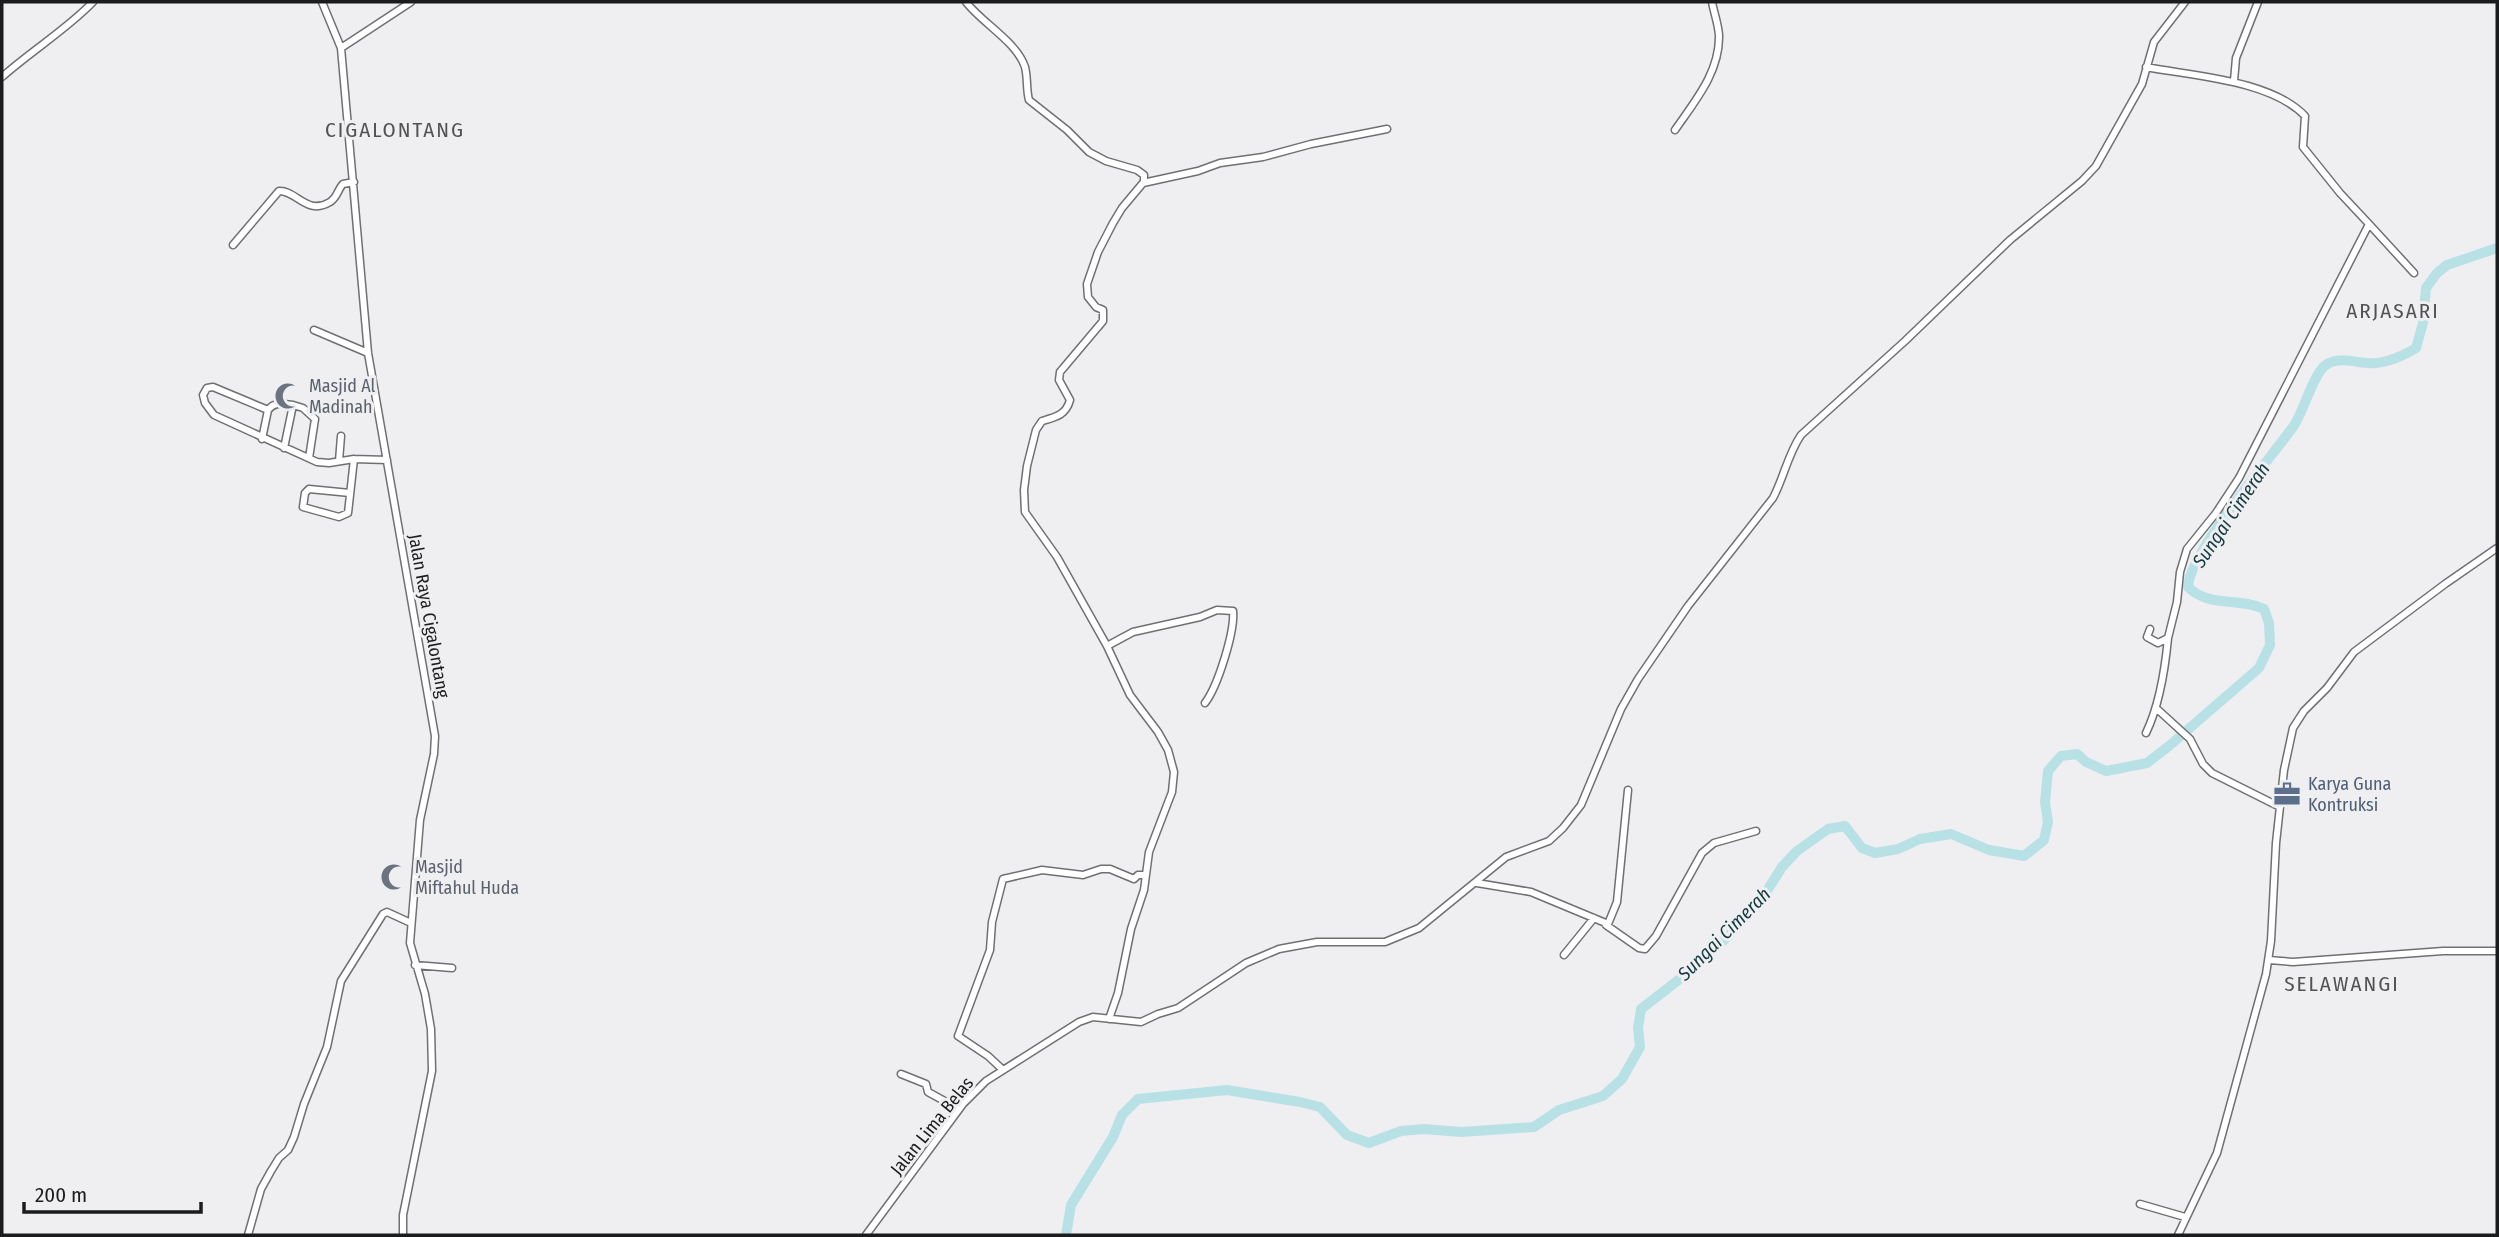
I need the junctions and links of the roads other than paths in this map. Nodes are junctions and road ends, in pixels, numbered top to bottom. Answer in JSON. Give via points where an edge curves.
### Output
{"nodes":[{"id":1,"x":93,"y":2,"type":"edge"},
{"id":2,"x":322,"y":2,"type":"edge"},
{"id":3,"x":411,"y":2,"type":"edge"},
{"id":4,"x":966,"y":2,"type":"edge"},
{"id":5,"x":1712,"y":2,"type":"edge"},
{"id":6,"x":2185,"y":2,"type":"edge"},
{"id":7,"x":2258,"y":2,"type":"edge"},
{"id":8,"x":341,"y":48,"type":"junction"},
{"id":9,"x":2146,"y":67,"type":"junction"},
{"id":10,"x":2,"y":77,"type":"edge"},
{"id":11,"x":2234,"y":81,"type":"junction"},
{"id":12,"x":1387,"y":129,"type":"dead end"},
{"id":13,"x":1675,"y":130,"type":"dead end"},
{"id":14,"x":354,"y":182,"type":"junction"},
{"id":15,"x":1144,"y":183,"type":"junction"},
{"id":16,"x":2369,"y":224,"type":"junction"},
{"id":17,"x":233,"y":246,"type":"dead end"},
{"id":18,"x":2414,"y":273,"type":"dead end"},
{"id":19,"x":314,"y":330,"type":"dead end"},
{"id":20,"x":368,"y":353,"type":"junction"},
{"id":21,"x":293,"y":405,"type":"junction"},
{"id":22,"x":268,"y":410,"type":"junction"},
{"id":23,"x":341,"y":436,"type":"dead end"},
{"id":24,"x":262,"y":439,"type":"junction"},
{"id":25,"x":284,"y":448,"type":"junction"},
{"id":26,"x":309,"y":458,"type":"junction"},
{"id":27,"x":354,"y":459,"type":"junction"},
{"id":28,"x":387,"y":460,"type":"junction"},
{"id":29,"x":339,"y":461,"type":"junction"},
{"id":30,"x":350,"y":493,"type":"junction"},
{"id":31,"x":2497,"y":548,"type":"edge"},
{"id":32,"x":2150,"y":629,"type":"dead end"},
{"id":33,"x":2168,"y":638,"type":"junction"},
{"id":34,"x":1107,"y":646,"type":"junction"},
{"id":35,"x":1205,"y":703,"type":"dead end"},
{"id":36,"x":2155,"y":708,"type":"junction"},
{"id":37,"x":2147,"y":733,"type":"dead end"},
{"id":38,"x":1628,"y":790,"type":"dead end"},
{"id":39,"x":2280,"y":807,"type":"junction"},
{"id":40,"x":1755,"y":831,"type":"dead end"},
{"id":41,"x":1146,"y":875,"type":"junction"},
{"id":42,"x":1477,"y":883,"type":"junction"},
{"id":43,"x":1594,"y":918,"type":"junction"},
{"id":44,"x":411,"y":923,"type":"junction"},
{"id":45,"x":1605,"y":923,"type":"junction"},
{"id":46,"x":2497,"y":951,"type":"edge"},
{"id":47,"x":1564,"y":955,"type":"dead end"},
{"id":48,"x":2269,"y":960,"type":"junction"},
{"id":49,"x":414,"y":964,"type":"junction"},
{"id":50,"x":452,"y":968,"type":"dead end"},
{"id":51,"x":1109,"y":1019,"type":"junction"},
{"id":52,"x":1002,"y":1069,"type":"junction"},
{"id":53,"x":901,"y":1074,"type":"dead end"},
{"id":54,"x":959,"y":1109,"type":"junction"},
{"id":55,"x":2140,"y":1204,"type":"dead end"},
{"id":56,"x":2185,"y":1217,"type":"junction"},
{"id":57,"x":248,"y":1235,"type":"edge"},
{"id":58,"x":403,"y":1235,"type":"edge"},
{"id":59,"x":866,"y":1235,"type":"edge"},
{"id":60,"x":2178,"y":1235,"type":"edge"}],
"edges":[{"from":1,"to":10,"type":"street"},
{"from":2,"to":8,"type":"street","name":"Jalan Raya Cigalontang"},
{"from":3,"to":8,"type":"street"},
{"from":4,"to":15,"type":"street","via":[[1012,46],[1024,65],[1029,100],[1089,152],[1137,170]]},
{"from":5,"to":13,"type":"street","via":[[1719,32],[1715,64]]},
{"from":6,"to":9,"type":"street","name":"Jalan Lima Belas","via":[[2154,42]]},
{"from":7,"to":11,"type":"street","via":[[2236,58]]},
{"from":8,"to":14,"type":"street","name":"Jalan Raya Cigalontang"},
{"from":9,"to":11,"type":"street"},
{"from":9,"to":42,"type":"street","name":"Jalan Lima Belas","via":[[2138,93],[2096,166],[2082,181],[2010,240],[1801,435],[1773,498],[1688,606],[1638,679],[1581,805],[1549,841],[1506,857]]},
{"from":11,"to":16,"type":"street","via":[[2296,107],[2305,116],[2304,147]]},
{"from":12,"to":15,"type":"street"},
{"from":14,"to":17,"type":"street","via":[[343,184],[333,200],[321,205],[308,205],[279,191]]},
{"from":14,"to":20,"type":"street","name":"Jalan Raya Cigalontang"},
{"from":15,"to":34,"type":"street","via":[[1122,208],[1095,262],[1087,284],[1088,297],[1103,310],[1103,321],[1060,372],[1069,405],[1038,427],[1024,490],[1025,512],[1054,551]]},
{"from":16,"to":18,"type":"street"},
{"from":16,"to":33,"type":"street","via":[[2239,478],[2187,550]]},
{"from":19,"to":20,"type":"street"},
{"from":20,"to":28,"type":"street","name":"Jalan Raya Cigalontang"},
{"from":21,"to":22,"type":"street","via":[[273,404]]},
{"from":21,"to":25,"type":"street"},
{"from":21,"to":26,"type":"street","via":[[315,419]]},
{"from":22,"to":24,"type":"street"},
{"from":22,"to":24,"type":"street","via":[[212,387],[203,395],[214,415]]},
{"from":23,"to":29,"type":"street"},
{"from":24,"to":25,"type":"street"},
{"from":25,"to":26,"type":"street"},
{"from":26,"to":29,"type":"street","via":[[323,463]]},
{"from":27,"to":28,"type":"street"},
{"from":27,"to":29,"type":"street"},
{"from":27,"to":30,"type":"street"},
{"from":28,"to":44,"type":"street","name":"Jalan Raya Cigalontang","via":[[435,736]]},
{"from":30,"to":30,"type":"street","via":[[348,513],[343,517],[303,507],[309,489]]},
{"from":31,"to":39,"type":"street","via":[[2348,658],[2293,728]]},
{"from":32,"to":33,"type":"street","via":[[2147,636],[2152,641]]},
{"from":33,"to":36,"type":"street"},
{"from":34,"to":35,"type":"street","via":[[1133,632],[1217,610],[1233,611],[1222,666]]},
{"from":34,"to":41,"type":"street","via":[[1130,695],[1168,750],[1174,772],[1174,787],[1150,850]]},
{"from":36,"to":37,"type":"street"},
{"from":36,"to":39,"type":"street","via":[[2190,739],[2211,773]]},
{"from":38,"to":45,"type":"street","via":[[1617,902],[1610,922]]},
{"from":39,"to":48,"type":"street"},
{"from":40,"to":45,"type":"street","via":[[1702,853],[1656,936],[1644,949]]},
{"from":41,"to":51,"type":"street"},
{"from":41,"to":52,"type":"street","via":[[1134,879],[1110,869],[1083,875],[1042,870],[1003,879],[990,950],[958,1036]]},
{"from":42,"to":43,"type":"street","via":[[1531,892]]},
{"from":42,"to":51,"type":"street","name":"Jalan Lima Belas","via":[[1419,928],[1385,942],[1317,942],[1279,949],[1246,963],[1178,1008],[1141,1022]]},
{"from":43,"to":45,"type":"street"},
{"from":43,"to":47,"type":"street"},
{"from":44,"to":49,"type":"street","name":"Jalan Raya Cigalontang"},
{"from":44,"to":57,"type":"street","via":[[383,914],[341,981],[327,1047],[288,1150],[261,1189]]},
{"from":46,"to":48,"type":"street"},
{"from":48,"to":56,"type":"street","via":[[2217,1153]]},
{"from":49,"to":50,"type":"street"},
{"from":49,"to":58,"type":"street","name":"Jalan Raya Cigalontang","via":[[425,994],[433,1051]]},
{"from":51,"to":52,"type":"street","name":"Jalan Lima Belas","via":[[1093,1017],[1079,1022]]},
{"from":52,"to":54,"type":"street","name":"Jalan Lima Belas"},
{"from":53,"to":54,"type":"street","via":[[926,1084],[928,1092]]},
{"from":54,"to":59,"type":"street","name":"Jalan Lima Belas"},
{"from":55,"to":56,"type":"street"},
{"from":56,"to":60,"type":"street"}]}
